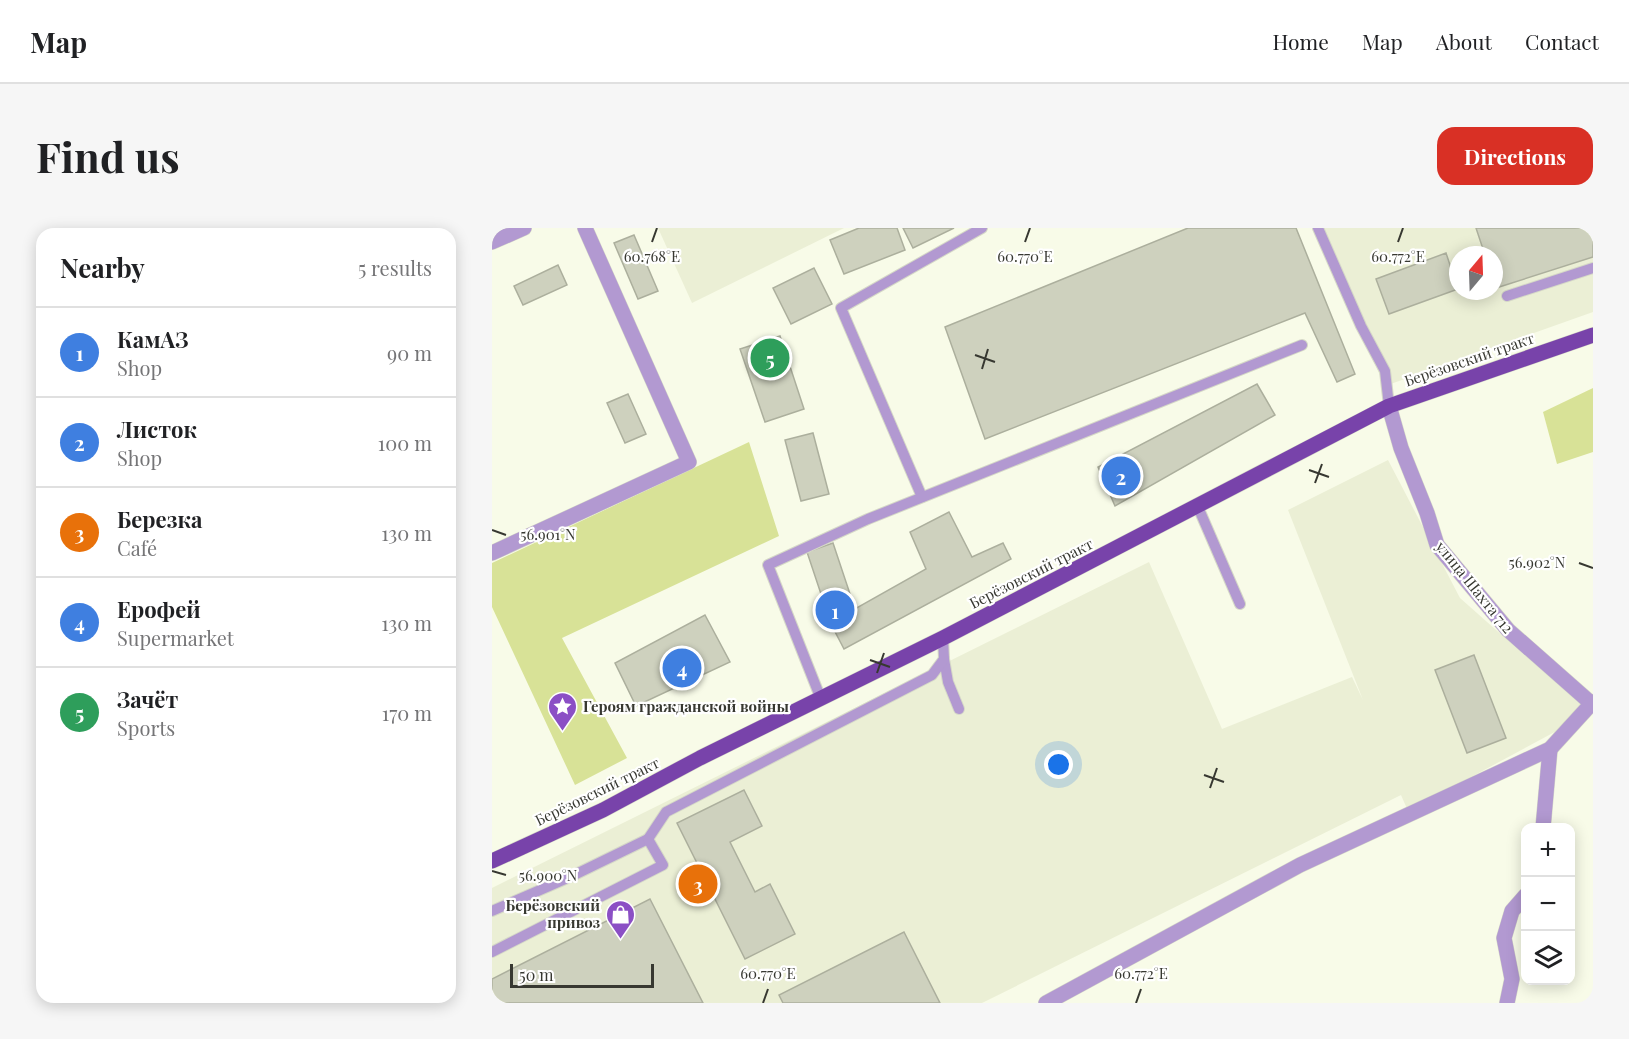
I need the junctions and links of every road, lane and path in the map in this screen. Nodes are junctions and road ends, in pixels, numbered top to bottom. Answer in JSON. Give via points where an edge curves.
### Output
{"nodes":[{"id":1,"x":524,"y":228,"type":"edge"},
{"id":2,"x":585,"y":228,"type":"edge"},
{"id":3,"x":982,"y":228,"type":"edge"},
{"id":4,"x":1318,"y":228,"type":"edge"},
{"id":5,"x":492,"y":242,"type":"edge"},
{"id":6,"x":1593,"y":268,"type":"edge"},
{"id":7,"x":1507,"y":296,"type":"dead end"},
{"id":8,"x":1593,"y":335,"type":"edge"},
{"id":9,"x":1302,"y":345,"type":"dead end"},
{"id":10,"x":1389,"y":406,"type":"junction"},
{"id":11,"x":922,"y":497,"type":"junction"},
{"id":12,"x":1198,"y":507,"type":"junction"},
{"id":13,"x":492,"y":553,"type":"edge"},
{"id":14,"x":1240,"y":604,"type":"dead end"},
{"id":15,"x":943,"y":638,"type":"junction"},
{"id":16,"x":944,"y":659,"type":"junction"},
{"id":17,"x":821,"y":699,"type":"junction"},
{"id":18,"x":1592,"y":703,"type":"edge"},
{"id":19,"x":959,"y":709,"type":"dead end"},
{"id":20,"x":1550,"y":749,"type":"junction"},
{"id":21,"x":1543,"y":823,"type":"edge"},
{"id":22,"x":648,"y":839,"type":"junction"},
{"id":23,"x":492,"y":861,"type":"edge"},
{"id":24,"x":1521,"y":901,"type":"edge"},
{"id":25,"x":492,"y":911,"type":"edge"},
{"id":26,"x":492,"y":952,"type":"edge"},
{"id":27,"x":1046,"y":1003,"type":"edge"},
{"id":28,"x":1507,"y":1003,"type":"edge"}],
"edges":[{"from":1,"to":5,"type":"street"},
{"from":2,"to":13,"type":"street","via":[[689,462]]},
{"from":3,"to":11,"type":"lane","via":[[841,308]]},
{"from":4,"to":10,"type":"lane","via":[[1384,371]]},
{"from":6,"to":7,"type":"lane"},
{"from":8,"to":10,"type":"main road","name":"Берёзовский тракт"},
{"from":9,"to":11,"type":"lane"},
{"from":10,"to":12,"type":"main road","name":"Берёзовский тракт"},
{"from":10,"to":18,"type":"street","name":"улица Шахта 712","via":[[1437,545],[1508,630]]},
{"from":11,"to":17,"type":"lane","via":[[768,565]]},
{"from":12,"to":14,"type":"lane"},
{"from":12,"to":15,"type":"main road","name":"Берёзовский тракт"},
{"from":15,"to":16,"type":"lane"},
{"from":15,"to":17,"type":"main road","name":"Берёзовский тракт"},
{"from":16,"to":19,"type":"lane"},
{"from":16,"to":22,"type":"lane","via":[[932,675],[666,812]]},
{"from":17,"to":23,"type":"main road","name":"Берёзовский тракт","via":[[603,810]]},
{"from":18,"to":20,"type":"street"},
{"from":20,"to":21,"type":"street"},
{"from":20,"to":27,"type":"street","via":[[1300,865]]},
{"from":22,"to":25,"type":"lane"},
{"from":22,"to":26,"type":"lane","via":[[663,865]]},
{"from":24,"to":28,"type":"street","via":[[1512,911],[1503,938],[1512,979]]}]}
